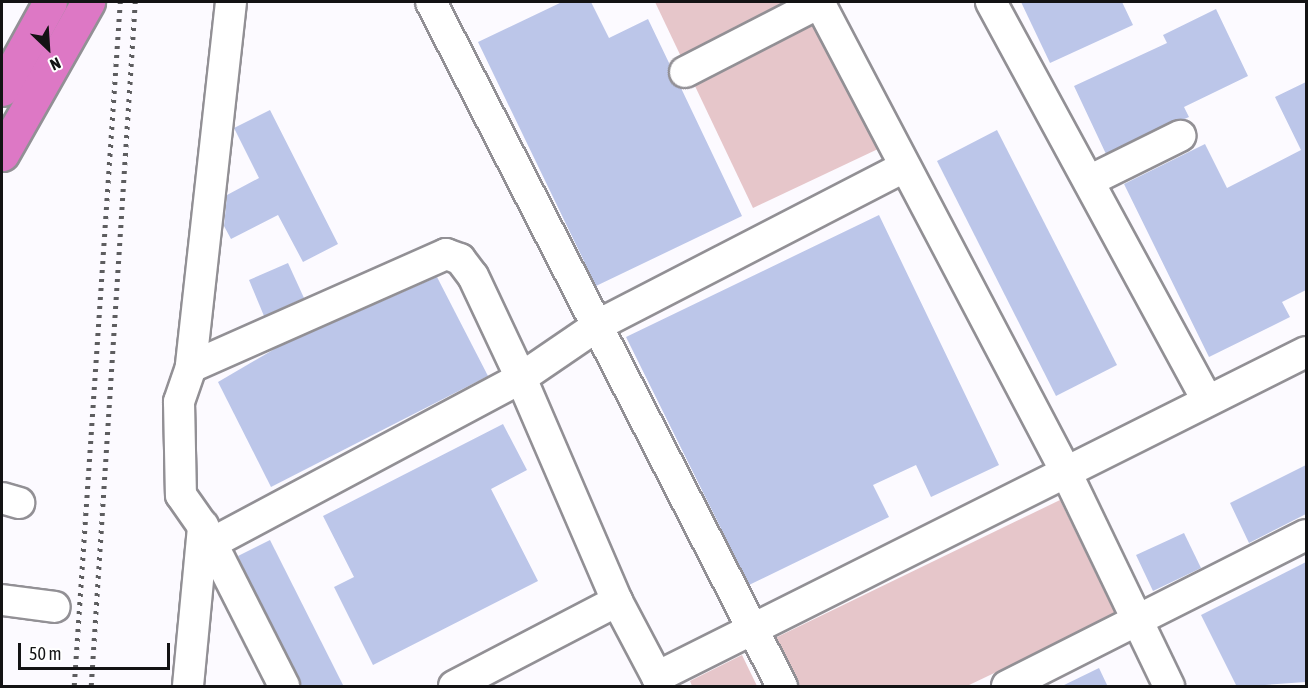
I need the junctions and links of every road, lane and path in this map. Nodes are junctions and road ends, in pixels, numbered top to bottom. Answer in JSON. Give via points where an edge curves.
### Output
{"nodes":[{"id":1,"x":50,"y":2,"type":"edge"},
{"id":2,"x":88,"y":2,"type":"edge"},
{"id":3,"x":231,"y":2,"type":"edge"},
{"id":4,"x":430,"y":2,"type":"edge"},
{"id":5,"x":820,"y":2,"type":"edge"},
{"id":6,"x":991,"y":2,"type":"edge"},
{"id":7,"x":685,"y":72,"type":"dead end"},
{"id":8,"x":2,"y":89,"type":"edge"},
{"id":9,"x":1180,"y":136,"type":"dead end"},
{"id":10,"x":2,"y":154,"type":"edge"},
{"id":11,"x":904,"y":167,"type":"junction"},
{"id":12,"x":1089,"y":181,"type":"junction"},
{"id":13,"x":600,"y":324,"type":"junction"},
{"id":14,"x":1306,"y":352,"type":"edge"},
{"id":15,"x":191,"y":367,"type":"junction"},
{"id":16,"x":521,"y":378,"type":"junction"},
{"id":17,"x":1207,"y":399,"type":"junction"},
{"id":18,"x":1065,"y":470,"type":"junction"},
{"id":19,"x":208,"y":535,"type":"junction"},
{"id":20,"x":1306,"y":535,"type":"edge"},
{"id":21,"x":2,"y":600,"type":"edge"},
{"id":22,"x":617,"y":601,"type":"junction"},
{"id":23,"x":55,"y":607,"type":"dead end"},
{"id":24,"x":1136,"y":621,"type":"junction"},
{"id":25,"x":753,"y":626,"type":"junction"},
{"id":26,"x":681,"y":676,"type":"edge"},
{"id":27,"x":188,"y":687,"type":"edge"},
{"id":28,"x":285,"y":687,"type":"edge"},
{"id":29,"x":454,"y":687,"type":"edge"},
{"id":30,"x":782,"y":687,"type":"edge"},
{"id":31,"x":1007,"y":687,"type":"edge"},
{"id":32,"x":1169,"y":687,"type":"edge"}],
"edges":[{"from":1,"to":8,"type":"highway"},
{"from":2,"to":10,"type":"highway"},
{"from":3,"to":15,"type":"street"},
{"from":4,"to":13,"type":"street"},
{"from":5,"to":7,"type":"street"},
{"from":5,"to":11,"type":"street"},
{"from":6,"to":12,"type":"street"},
{"from":9,"to":12,"type":"street"},
{"from":11,"to":13,"type":"street"},
{"from":11,"to":18,"type":"street"},
{"from":12,"to":17,"type":"street"},
{"from":13,"to":16,"type":"street"},
{"from":13,"to":25,"type":"street"},
{"from":14,"to":17,"type":"street"},
{"from":15,"to":16,"type":"street","via":[[446,254],[460,259],[473,276]]},
{"from":15,"to":19,"type":"street","via":[[179,402],[181,495]]},
{"from":16,"to":19,"type":"street"},
{"from":16,"to":22,"type":"street"},
{"from":17,"to":18,"type":"street"},
{"from":18,"to":24,"type":"street"},
{"from":18,"to":25,"type":"street"},
{"from":19,"to":27,"type":"street"},
{"from":19,"to":28,"type":"street"},
{"from":20,"to":24,"type":"street"},
{"from":21,"to":23,"type":"street"},
{"from":22,"to":26,"type":"street","via":[[657,677]]},
{"from":22,"to":29,"type":"street"},
{"from":24,"to":31,"type":"street"},
{"from":24,"to":32,"type":"street"},
{"from":25,"to":26,"type":"street"},
{"from":25,"to":30,"type":"street"}]}
